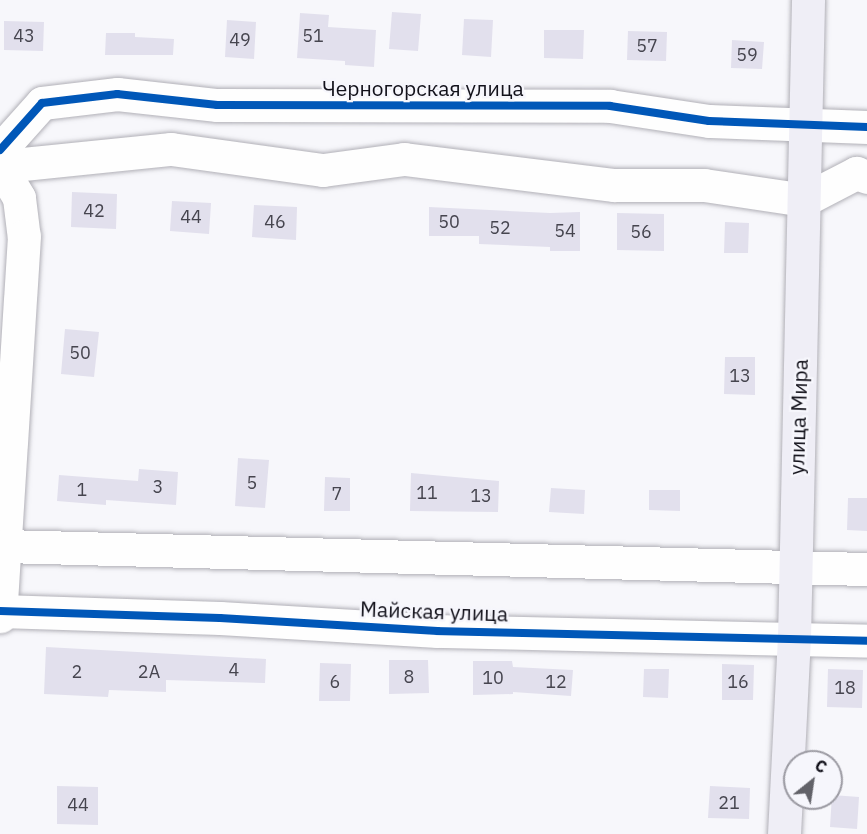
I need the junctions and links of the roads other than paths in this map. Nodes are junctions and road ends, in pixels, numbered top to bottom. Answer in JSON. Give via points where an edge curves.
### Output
{"nodes":[{"id":1,"x":808,"y":0,"type":"edge"},
{"id":2,"x":217,"y":105,"type":"junction"},
{"id":3,"x":805,"y":126,"type":"junction"},
{"id":4,"x":867,"y":127,"type":"edge"},
{"id":5,"x":171,"y":149,"type":"junction"},
{"id":6,"x":0,"y":150,"type":"edge"},
{"id":7,"x":0,"y":160,"type":"edge"},
{"id":8,"x":0,"y":166,"type":"edge"},
{"id":9,"x":867,"y":177,"type":"edge"},
{"id":10,"x":804,"y":200,"type":"junction"},
{"id":11,"x":10,"y":313,"type":"edge"},
{"id":12,"x":3,"y":554,"type":"edge"},
{"id":13,"x":794,"y":566,"type":"junction"},
{"id":14,"x":867,"y":569,"type":"edge"},
{"id":15,"x":0,"y":611,"type":"edge"},
{"id":16,"x":0,"y":616,"type":"edge"},
{"id":17,"x":794,"y":639,"type":"junction"},
{"id":18,"x":867,"y":641,"type":"edge"},
{"id":19,"x":784,"y":834,"type":"edge"}],
"edges":[{"from":1,"to":3,"type":"main road","name":"улица Мира"},
{"from":2,"to":3,"type":"street","name":"Черногорская улица","via":[[610,106],[709,121]]},
{"from":2,"to":5,"type":"street"},
{"from":2,"to":6,"type":"street","name":"Черногорская улица","via":[[117,94],[42,104]]},
{"from":3,"to":4,"type":"street","name":"Черногорская улица"},
{"from":3,"to":10,"type":"main road","name":"улица Мира"},
{"from":5,"to":7,"type":"street","via":[[23,164]]},
{"from":5,"to":10,"type":"street","via":[[323,170],[404,159],[614,184],[704,185]]},
{"from":8,"to":11,"type":"street","via":[[19,198],[24,236]]},
{"from":9,"to":10,"type":"street","via":[[856,173]]},
{"from":10,"to":13,"type":"main road","name":"улица Мира"},
{"from":11,"to":12,"type":"street"},
{"from":12,"to":13,"type":"street"},
{"from":12,"to":15,"type":"street"},
{"from":13,"to":14,"type":"street"},
{"from":13,"to":17,"type":"main road","name":"улица Мира"},
{"from":15,"to":16,"type":"street"},
{"from":15,"to":17,"type":"street","name":"Майская улица","via":[[220,618],[438,631]]},
{"from":17,"to":18,"type":"street","name":"Майская улица"},
{"from":17,"to":19,"type":"main road","name":"улица Мира"}]}
